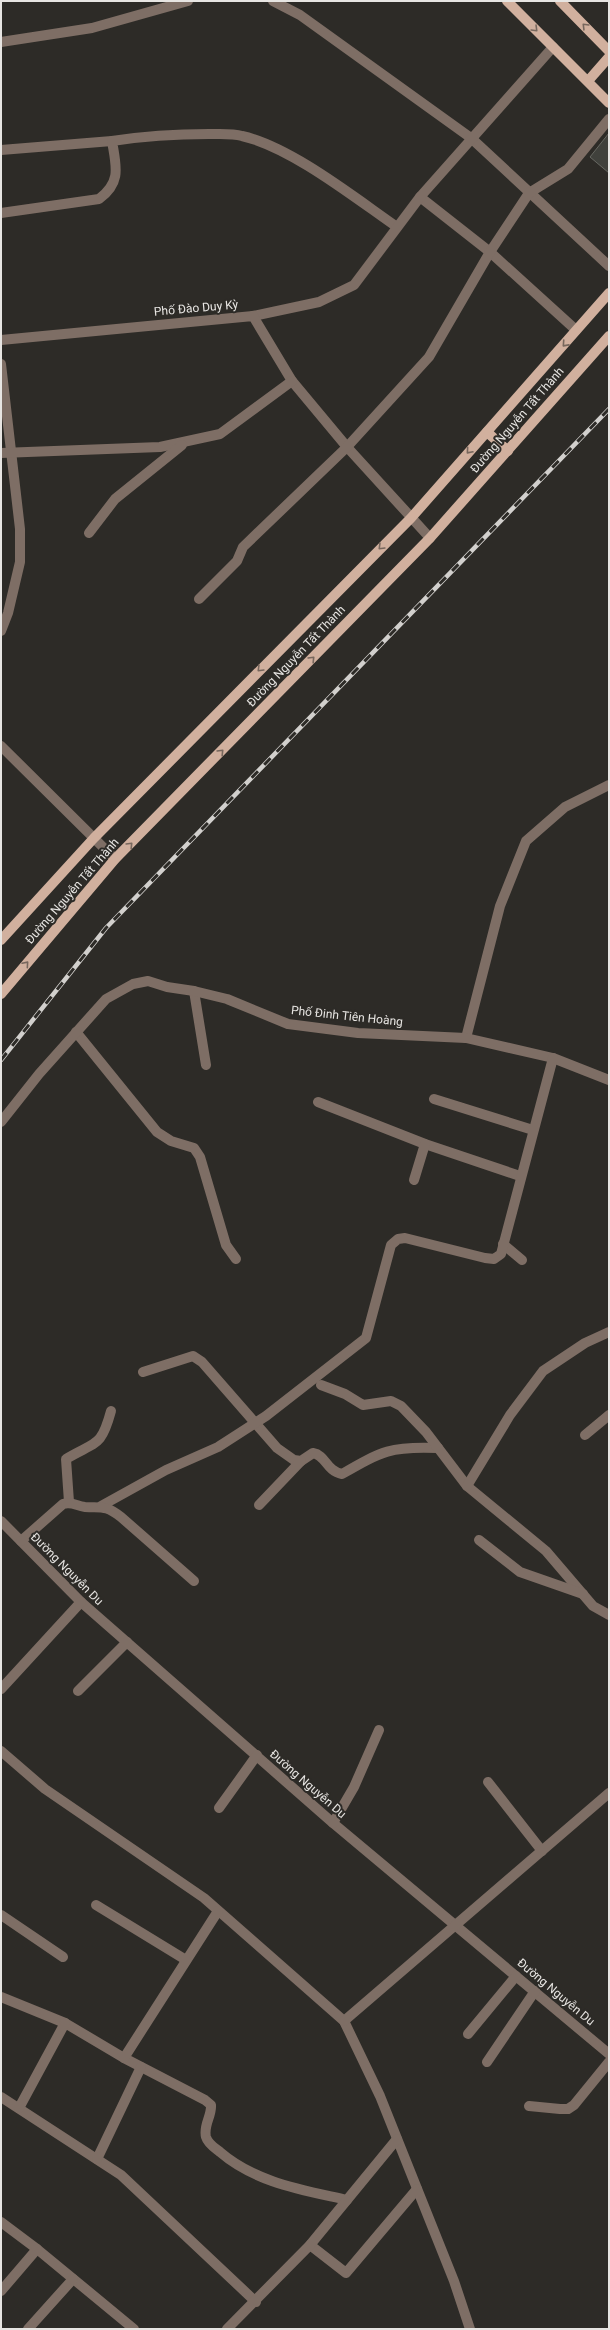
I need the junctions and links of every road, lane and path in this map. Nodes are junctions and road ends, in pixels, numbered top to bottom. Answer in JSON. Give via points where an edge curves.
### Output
{"nodes":[{"id":1,"x":188,"y":1,"type":"edge"},
{"id":2,"x":273,"y":1,"type":"edge"},
{"id":3,"x":507,"y":1,"type":"edge"},
{"id":4,"x":560,"y":1,"type":"edge"},
{"id":5,"x":1,"y":42,"type":"edge"},
{"id":6,"x":553,"y":47,"type":"junction"},
{"id":7,"x":609,"y":51,"type":"edge"},
{"id":8,"x":609,"y":57,"type":"edge"},
{"id":9,"x":588,"y":81,"type":"junction"},
{"id":10,"x":609,"y":103,"type":"edge"},
{"id":11,"x":609,"y":119,"type":"edge"},
{"id":12,"x":471,"y":138,"type":"junction"},
{"id":13,"x":112,"y":141,"type":"junction"},
{"id":14,"x":1,"y":150,"type":"edge"},
{"id":15,"x":529,"y":192,"type":"junction"},
{"id":16,"x":420,"y":197,"type":"junction"},
{"id":17,"x":1,"y":213,"type":"edge"},
{"id":18,"x":397,"y":226,"type":"junction"},
{"id":19,"x":490,"y":252,"type":"junction"},
{"id":20,"x":609,"y":266,"type":"edge"},
{"id":21,"x":609,"y":293,"type":"edge"},
{"id":22,"x":253,"y":316,"type":"junction"},
{"id":23,"x":576,"y":330,"type":"junction"},
{"id":24,"x":609,"y":336,"type":"edge"},
{"id":25,"x":1,"y":340,"type":"edge"},
{"id":26,"x":1,"y":364,"type":"edge"},
{"id":27,"x":292,"y":381,"type":"junction"},
{"id":28,"x":486,"y":432,"type":"junction"},
{"id":29,"x":184,"y":443,"type":"junction"},
{"id":30,"x":347,"y":446,"type":"junction"},
{"id":31,"x":12,"y":451,"type":"junction"},
{"id":32,"x":508,"y":451,"type":"junction"},
{"id":33,"x":1,"y":453,"type":"edge"},
{"id":34,"x":410,"y":518,"type":"junction"},
{"id":35,"x":89,"y":533,"type":"dead end"},
{"id":36,"x":430,"y":538,"type":"junction"},
{"id":37,"x":199,"y":600,"type":"dead end"},
{"id":38,"x":1,"y":631,"type":"edge"},
{"id":39,"x":1,"y":746,"type":"edge"},
{"id":40,"x":609,"y":785,"type":"edge"},
{"id":41,"x":94,"y":838,"type":"junction"},
{"id":42,"x":115,"y":859,"type":"junction"},
{"id":43,"x":1,"y":940,"type":"edge"},
{"id":44,"x":194,"y":990,"type":"junction"},
{"id":45,"x":1,"y":994,"type":"edge"},
{"id":46,"x":76,"y":1032,"type":"junction"},
{"id":47,"x":466,"y":1038,"type":"junction"},
{"id":48,"x":553,"y":1058,"type":"junction"},
{"id":49,"x":206,"y":1065,"type":"dead end"},
{"id":50,"x":609,"y":1080,"type":"edge"},
{"id":51,"x":434,"y":1099,"type":"dead end"},
{"id":52,"x":318,"y":1102,"type":"dead end"},
{"id":53,"x":1,"y":1122,"type":"edge"},
{"id":54,"x":533,"y":1130,"type":"junction"},
{"id":55,"x":425,"y":1144,"type":"junction"},
{"id":56,"x":520,"y":1176,"type":"junction"},
{"id":57,"x":414,"y":1180,"type":"dead end"},
{"id":58,"x":503,"y":1244,"type":"junction"},
{"id":59,"x":236,"y":1259,"type":"dead end"},
{"id":60,"x":522,"y":1260,"type":"dead end"},
{"id":61,"x":609,"y":1332,"type":"edge"},
{"id":62,"x":143,"y":1372,"type":"dead end"},
{"id":63,"x":321,"y":1385,"type":"dead end"},
{"id":64,"x":111,"y":1411,"type":"dead end"},
{"id":65,"x":609,"y":1415,"type":"edge"},
{"id":66,"x":254,"y":1424,"type":"junction"},
{"id":67,"x":585,"y":1435,"type":"dead end"},
{"id":68,"x":438,"y":1448,"type":"junction"},
{"id":69,"x":301,"y":1461,"type":"junction"},
{"id":70,"x":467,"y":1486,"type":"junction"},
{"id":71,"x":69,"y":1502,"type":"junction"},
{"id":72,"x":258,"y":1505,"type":"dead end"},
{"id":73,"x":101,"y":1506,"type":"junction"},
{"id":74,"x":1,"y":1521,"type":"edge"},
{"id":75,"x":479,"y":1540,"type":"dead end"},
{"id":76,"x":21,"y":1541,"type":"junction"},
{"id":77,"x":194,"y":1581,"type":"dead end"},
{"id":78,"x":583,"y":1594,"type":"junction"},
{"id":79,"x":81,"y":1602,"type":"junction"},
{"id":80,"x":609,"y":1615,"type":"edge"},
{"id":81,"x":127,"y":1642,"type":"junction"},
{"id":82,"x":1,"y":1689,"type":"edge"},
{"id":83,"x":78,"y":1691,"type":"dead end"},
{"id":84,"x":379,"y":1730,"type":"dead end"},
{"id":85,"x":1,"y":1751,"type":"edge"},
{"id":86,"x":257,"y":1755,"type":"junction"},
{"id":87,"x":488,"y":1782,"type":"dead end"},
{"id":88,"x":609,"y":1793,"type":"edge"},
{"id":89,"x":219,"y":1808,"type":"dead end"},
{"id":90,"x":334,"y":1823,"type":"junction"},
{"id":91,"x":542,"y":1851,"type":"junction"},
{"id":92,"x":96,"y":1905,"type":"dead end"},
{"id":93,"x":218,"y":1911,"type":"junction"},
{"id":94,"x":1,"y":1915,"type":"edge"},
{"id":95,"x":457,"y":1925,"type":"junction"},
{"id":96,"x":63,"y":1957,"type":"dead end"},
{"id":97,"x":186,"y":1960,"type":"junction"},
{"id":98,"x":516,"y":1976,"type":"junction"},
{"id":99,"x":535,"y":1991,"type":"junction"},
{"id":100,"x":1,"y":1997,"type":"edge"},
{"id":101,"x":344,"y":2021,"type":"junction"},
{"id":102,"x":65,"y":2023,"type":"junction"},
{"id":103,"x":468,"y":2034,"type":"dead end"},
{"id":104,"x":609,"y":2054,"type":"edge"},
{"id":105,"x":124,"y":2058,"type":"junction"},
{"id":106,"x":487,"y":2062,"type":"dead end"},
{"id":107,"x":609,"y":2062,"type":"edge"},
{"id":108,"x":141,"y":2067,"type":"junction"},
{"id":109,"x":1,"y":2097,"type":"edge"},
{"id":110,"x":529,"y":2106,"type":"dead end"},
{"id":111,"x":19,"y":2108,"type":"junction"},
{"id":112,"x":396,"y":2139,"type":"junction"},
{"id":113,"x":98,"y":2159,"type":"junction"},
{"id":114,"x":417,"y":2189,"type":"junction"},
{"id":115,"x":347,"y":2200,"type":"junction"},
{"id":116,"x":1,"y":2222,"type":"edge"},
{"id":117,"x":310,"y":2245,"type":"junction"},
{"id":118,"x":36,"y":2249,"type":"junction"},
{"id":119,"x":73,"y":2279,"type":"junction"},
{"id":120,"x":1,"y":2291,"type":"edge"},
{"id":121,"x":256,"y":2302,"type":"junction"},
{"id":122,"x":28,"y":2329,"type":"edge"},
{"id":123,"x":134,"y":2329,"type":"edge"},
{"id":124,"x":227,"y":2329,"type":"edge"},
{"id":125,"x":470,"y":2329,"type":"edge"}],
"edges":[{"from":1,"to":5,"type":"street","via":[[92,28]]},
{"from":2,"to":12,"type":"street","via":[[300,15]]},
{"from":3,"to":6,"type":"main road","one_way":true},
{"from":7,"to":4,"type":"main road","one_way":true},
{"from":6,"to":9,"type":"main road"},
{"from":6,"to":12,"type":"street"},
{"from":8,"to":9,"type":"main road"},
{"from":9,"to":10,"type":"main road"},
{"from":11,"to":15,"type":"street","via":[[568,169]]},
{"from":12,"to":15,"type":"street"},
{"from":12,"to":16,"type":"street"},
{"from":13,"to":14,"type":"street"},
{"from":13,"to":17,"type":"street","via":[[116,166],[114,183],[99,199]]},
{"from":13,"to":18,"type":"street","via":[[153,135],[242,136],[272,146],[320,174]]},
{"from":15,"to":19,"type":"street"},
{"from":15,"to":20,"type":"street"},
{"from":16,"to":18,"type":"street"},
{"from":16,"to":19,"type":"street"},
{"from":18,"to":22,"type":"street","via":[[354,285],[319,302]]},
{"from":19,"to":23,"type":"street"},
{"from":19,"to":30,"type":"street","via":[[429,357]]},
{"from":21,"to":23,"type":"main road","name":"Đường Nguyễn Tất Thành"},
{"from":22,"to":25,"type":"street","name":"Phố Đào Duy Kỳ"},
{"from":22,"to":27,"type":"street","name":"Phố Đào Duy Kỳ"},
{"from":23,"to":28,"type":"main road","name":"Đường Nguyễn Tất Thành","one_way":true},
{"from":24,"to":32,"type":"main road","name":"Đường Nguyễn Tất Thành"},
{"from":26,"to":31,"type":"street"},
{"from":27,"to":29,"type":"street","via":[[220,434]]},
{"from":27,"to":30,"type":"street","name":"Phố Đào Duy Kỳ"},
{"from":28,"to":32,"type":"main road"},
{"from":28,"to":34,"type":"main road","name":"Đường Nguyễn Tất Thành","one_way":true},
{"from":29,"to":31,"type":"street","via":[[160,447]]},
{"from":29,"to":35,"type":"street","via":[[115,499]]},
{"from":30,"to":34,"type":"street","name":"Phố Đào Duy Kỳ"},
{"from":30,"to":37,"type":"street","via":[[243,547],[236,560]]},
{"from":31,"to":33,"type":"street"},
{"from":31,"to":38,"type":"street","via":[[20,529],[20,562]]},
{"from":32,"to":36,"type":"main road","name":"Đường Nguyễn Tất Thành"},
{"from":34,"to":36,"type":"street","name":"Phố Đào Duy Kỳ"},
{"from":34,"to":41,"type":"main road","name":"Đường Nguyễn Tất Thành","one_way":true},
{"from":42,"to":36,"type":"main road","name":"Đường Nguyễn Tất Thành","one_way":true},
{"from":39,"to":41,"type":"street"},
{"from":40,"to":47,"type":"street","via":[[565,807],[526,841],[500,906]]},
{"from":41,"to":42,"type":"street"},
{"from":41,"to":43,"type":"main road","name":"Đường Nguyễn Tất Thành"},
{"from":45,"to":42,"type":"main road","name":"Đường Nguyễn Tất Thành","one_way":true},
{"from":44,"to":46,"type":"street","name":"Phố Đinh Tiên Hoàng","via":[[167,987],[148,981],[133,984],[106,999]]},
{"from":44,"to":47,"type":"street","name":"Phố Đinh Tiên Hoàng","via":[[227,999],[288,1024],[358,1033]]},
{"from":44,"to":49,"type":"street"},
{"from":46,"to":53,"type":"street","name":"Phố Đinh Tiên Hoàng"},
{"from":46,"to":59,"type":"street","via":[[157,1132],[171,1142],[194,1148],[200,1157],[226,1245]]},
{"from":47,"to":48,"type":"street","name":"Phố Đinh Tiên Hoàng"},
{"from":48,"to":50,"type":"street","name":"Phố Đinh Tiên Hoàng"},
{"from":48,"to":54,"type":"street"},
{"from":51,"to":54,"type":"street"},
{"from":52,"to":55,"type":"street"},
{"from":54,"to":56,"type":"street"},
{"from":55,"to":56,"type":"street"},
{"from":55,"to":57,"type":"street"},
{"from":56,"to":58,"type":"street"},
{"from":58,"to":60,"type":"street"},
{"from":58,"to":66,"type":"street","via":[[501,1254],[494,1259],[406,1238],[398,1239],[391,1245],[384,1262],[366,1338]]},
{"from":61,"to":70,"type":"street","via":[[585,1342],[543,1371],[510,1415]]},
{"from":62,"to":66,"type":"street","via":[[193,1356],[207,1368]]},
{"from":63,"to":68,"type":"street","via":[[345,1394],[363,1405],[391,1401],[401,1406]]},
{"from":64,"to":71,"type":"street","via":[[105,1433],[97,1443],[66,1459]]},
{"from":65,"to":67,"type":"street"},
{"from":66,"to":69,"type":"street","via":[[277,1448],[294,1460]]},
{"from":66,"to":73,"type":"street","via":[[218,1447],[166,1470]]},
{"from":68,"to":69,"type":"street","via":[[395,1448],[377,1454],[342,1474],[329,1468],[318,1454],[313,1453]]},
{"from":68,"to":70,"type":"street"},
{"from":69,"to":72,"type":"street"},
{"from":70,"to":78,"type":"street","via":[[546,1551]]},
{"from":71,"to":73,"type":"street","via":[[84,1507]]},
{"from":71,"to":76,"type":"street","via":[[63,1504]]},
{"from":73,"to":77,"type":"street","via":[[120,1517]]},
{"from":74,"to":76,"type":"street","name":"Đường Nguyễn Du"},
{"from":75,"to":78,"type":"street","via":[[520,1572]]},
{"from":76,"to":79,"type":"street","name":"Đường Nguyễn Du"},
{"from":78,"to":80,"type":"street","via":[[593,1606]]},
{"from":79,"to":81,"type":"street","name":"Đường Nguyễn Du"},
{"from":79,"to":82,"type":"street"},
{"from":81,"to":83,"type":"street"},
{"from":81,"to":86,"type":"street","name":"Đường Nguyễn Du"},
{"from":84,"to":90,"type":"street","via":[[354,1788]]},
{"from":85,"to":93,"type":"street","via":[[45,1789],[204,1898]]},
{"from":86,"to":89,"type":"street"},
{"from":86,"to":90,"type":"street","name":"Đường Nguyễn Du"},
{"from":87,"to":91,"type":"street"},
{"from":88,"to":91,"type":"street"},
{"from":90,"to":95,"type":"street","name":"Đường Nguyễn Du"},
{"from":91,"to":95,"type":"street"},
{"from":92,"to":97,"type":"street"},
{"from":93,"to":97,"type":"street"},
{"from":93,"to":101,"type":"street"},
{"from":94,"to":96,"type":"street"},
{"from":95,"to":98,"type":"street","name":"Đường Nguyễn Du"},
{"from":95,"to":101,"type":"street"},
{"from":97,"to":105,"type":"street"},
{"from":98,"to":99,"type":"street","name":"Đường Nguyễn Du"},
{"from":98,"to":103,"type":"street"},
{"from":99,"to":104,"type":"street","name":"Đường Nguyễn Du"},
{"from":99,"to":106,"type":"street"},
{"from":100,"to":102,"type":"street"},
{"from":101,"to":112,"type":"street","via":[[380,2096]]},
{"from":102,"to":105,"type":"street"},
{"from":102,"to":111,"type":"street"},
{"from":105,"to":108,"type":"street"},
{"from":107,"to":110,"type":"street","via":[[568,2109]]},
{"from":108,"to":113,"type":"street"},
{"from":108,"to":115,"type":"street","via":[[211,2105],[212,2114],[205,2126],[208,2142],[227,2158],[271,2181]]},
{"from":109,"to":111,"type":"street"},
{"from":111,"to":113,"type":"street"},
{"from":112,"to":114,"type":"street"},
{"from":112,"to":115,"type":"street"},
{"from":113,"to":121,"type":"street","via":[[154,2203]]},
{"from":114,"to":117,"type":"street","via":[[346,2273]]},
{"from":114,"to":125,"type":"street","via":[[454,2281]]},
{"from":115,"to":117,"type":"street"},
{"from":116,"to":118,"type":"street"},
{"from":117,"to":121,"type":"street"},
{"from":118,"to":119,"type":"street"},
{"from":118,"to":120,"type":"street"},
{"from":119,"to":122,"type":"street"},
{"from":119,"to":123,"type":"street"},
{"from":121,"to":124,"type":"street"}]}
